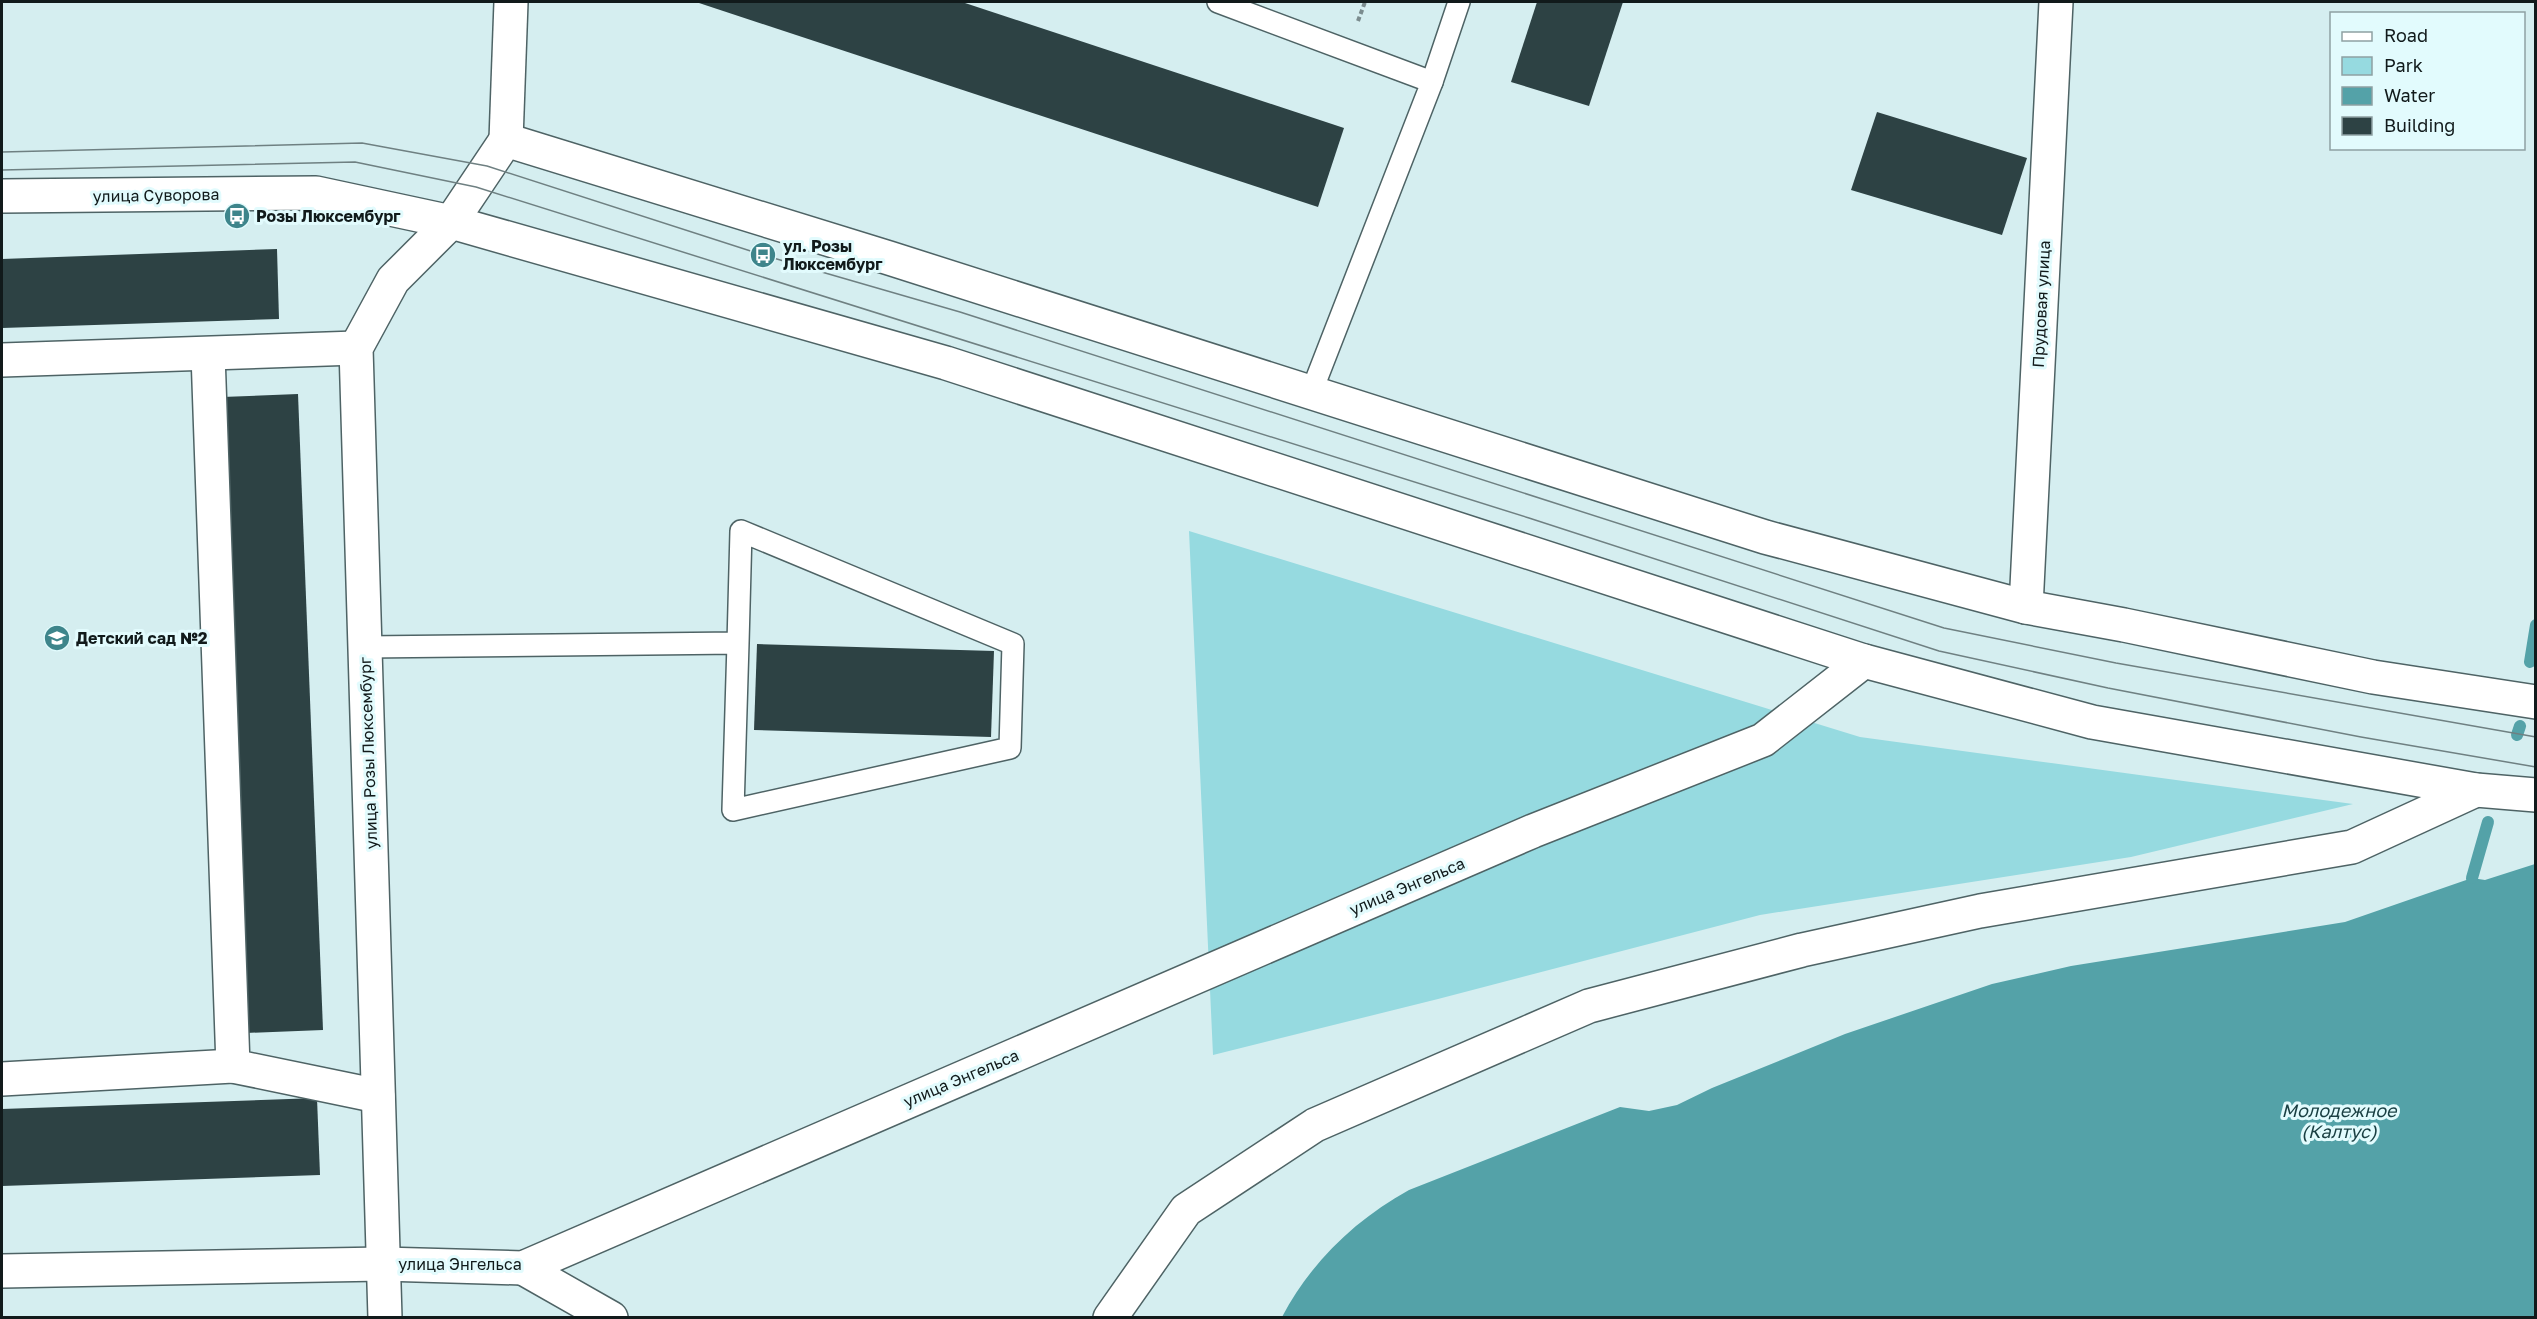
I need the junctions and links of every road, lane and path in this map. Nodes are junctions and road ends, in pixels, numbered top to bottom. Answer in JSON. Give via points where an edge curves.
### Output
{"nodes":[{"id":1,"x":511,"y":2,"type":"edge"},
{"id":2,"x":1218,"y":2,"type":"edge"},
{"id":3,"x":1459,"y":2,"type":"edge"},
{"id":4,"x":2056,"y":2,"type":"edge"},
{"id":5,"x":1432,"y":82,"type":"junction"},
{"id":6,"x":506,"y":140,"type":"junction"},
{"id":7,"x":2,"y":196,"type":"edge"},
{"id":8,"x":451,"y":222,"type":"junction"},
{"id":9,"x":356,"y":348,"type":"junction"},
{"id":10,"x":208,"y":354,"type":"junction"},
{"id":11,"x":2,"y":360,"type":"edge"},
{"id":12,"x":1311,"y":393,"type":"junction"},
{"id":13,"x":2026,"y":607,"type":"junction"},
{"id":14,"x":738,"y":643,"type":"junction"},
{"id":15,"x":365,"y":647,"type":"junction"},
{"id":16,"x":1864,"y":660,"type":"junction"},
{"id":17,"x":2535,"y":702,"type":"edge"},
{"id":18,"x":2476,"y":790,"type":"junction"},
{"id":19,"x":2535,"y":795,"type":"edge"},
{"id":20,"x":233,"y":1066,"type":"junction"},
{"id":21,"x":2,"y":1079,"type":"edge"},
{"id":22,"x":378,"y":1096,"type":"junction"},
{"id":23,"x":383,"y":1264,"type":"junction"},
{"id":24,"x":523,"y":1268,"type":"junction"},
{"id":25,"x":2,"y":1271,"type":"edge"},
{"id":26,"x":385,"y":1317,"type":"edge"},
{"id":27,"x":611,"y":1317,"type":"edge"},
{"id":28,"x":1110,"y":1317,"type":"edge"}],
"edges":[{"from":1,"to":6,"type":"street"},
{"from":2,"to":5,"type":"lane"},
{"from":3,"to":5,"type":"lane"},
{"from":4,"to":13,"type":"street","name":"Прудовая улица"},
{"from":5,"to":12,"type":"lane"},
{"from":6,"to":8,"type":"street"},
{"from":6,"to":12,"type":"street"},
{"from":7,"to":8,"type":"street","name":"улица Суворова","via":[[316,194]]},
{"from":8,"to":9,"type":"street","via":[[393,280]]},
{"from":8,"to":16,"type":"street","name":"улица Суворова","via":[[946,363]]},
{"from":9,"to":10,"type":"street"},
{"from":9,"to":15,"type":"street","name":"улица Розы Люксембург"},
{"from":10,"to":11,"type":"street"},
{"from":10,"to":20,"type":"street"},
{"from":12,"to":13,"type":"street","via":[[1765,537]]},
{"from":13,"to":17,"type":"street","via":[[2373,677]]},
{"from":14,"to":14,"type":"lane","via":[[741,531],[1013,644],[1010,748],[733,810]]},
{"from":14,"to":15,"type":"lane"},
{"from":15,"to":22,"type":"street","name":"улица Розы Люксембург"},
{"from":16,"to":18,"type":"street","name":"улица Суворова","via":[[2092,722]]},
{"from":16,"to":24,"type":"street","name":"улица Энгельса","via":[[1763,740],[1533,831]]},
{"from":18,"to":19,"type":"street","name":"улица Суворова"},
{"from":18,"to":28,"type":"street","via":[[2352,847],[1980,911],[1802,950],[1588,1006],[1315,1125],[1186,1210]]},
{"from":20,"to":21,"type":"street"},
{"from":20,"to":22,"type":"street"},
{"from":22,"to":23,"type":"street","name":"улица Розы Люксембург"},
{"from":23,"to":24,"type":"street","name":"улица Энгельса"},
{"from":23,"to":25,"type":"street","name":"улица Энгельса"},
{"from":23,"to":26,"type":"street","name":"улица Розы Люксембург"},
{"from":24,"to":27,"type":"street"}]}
